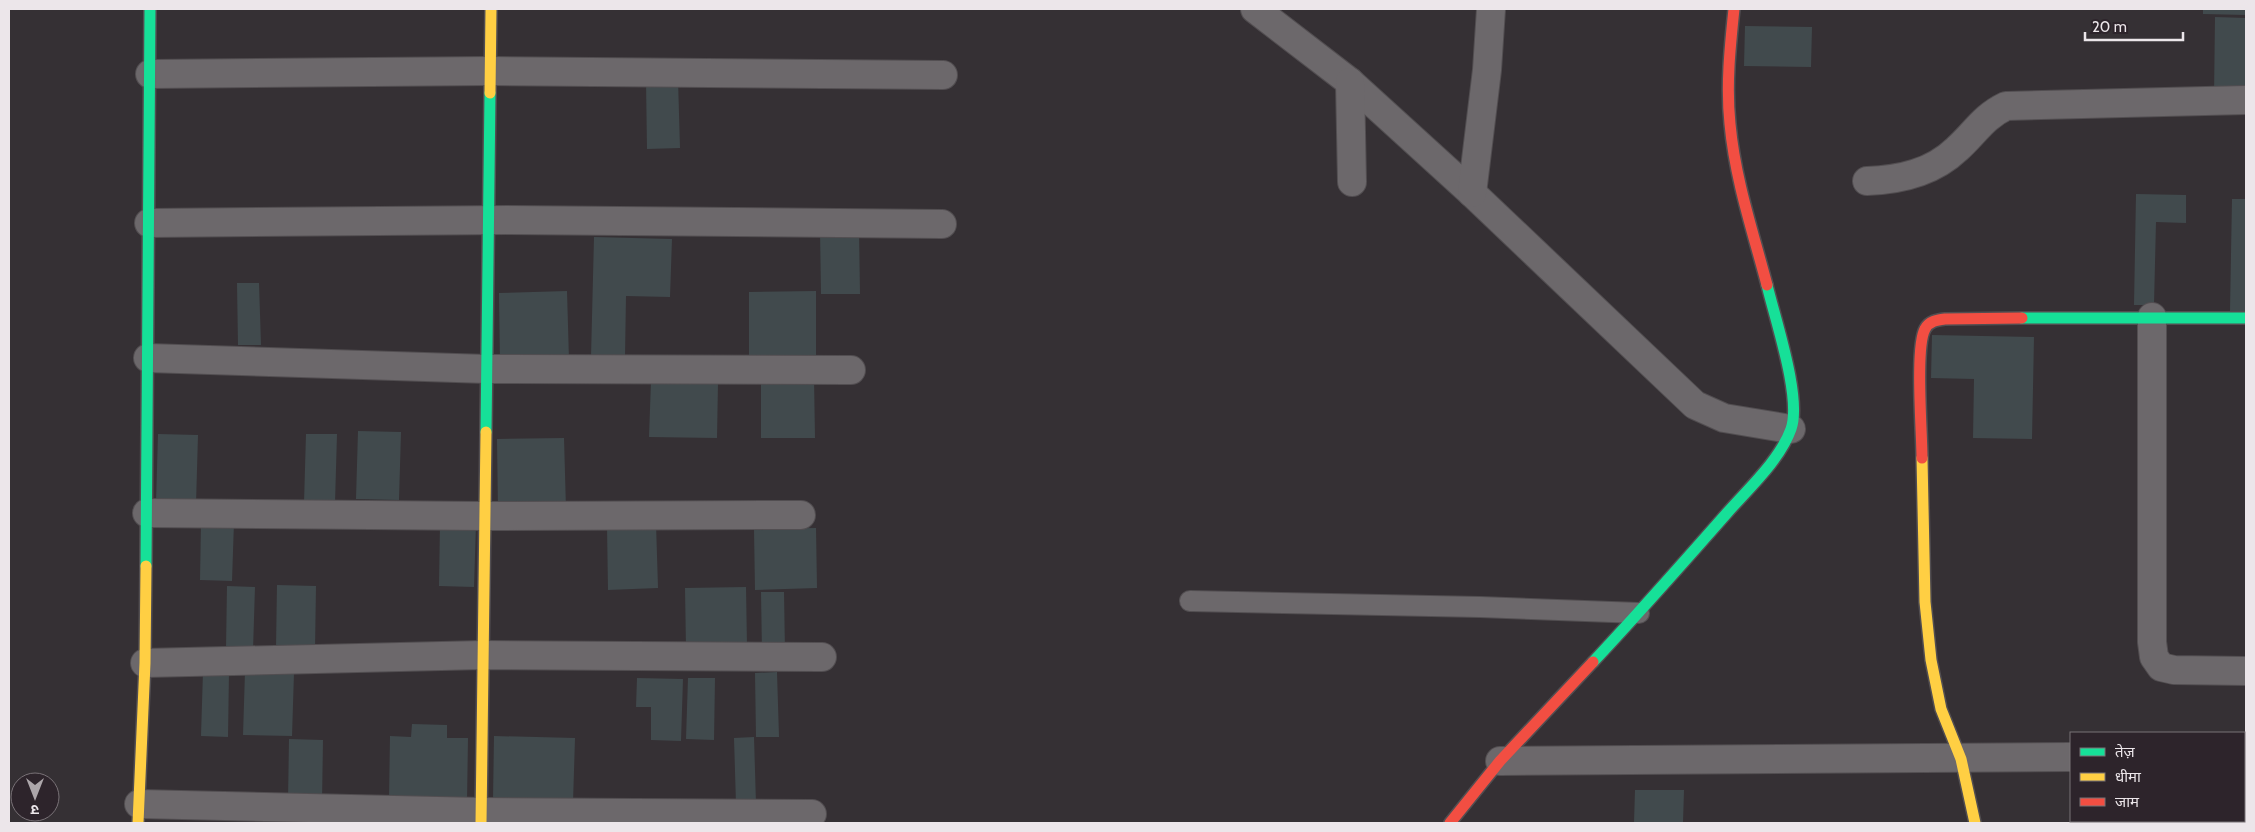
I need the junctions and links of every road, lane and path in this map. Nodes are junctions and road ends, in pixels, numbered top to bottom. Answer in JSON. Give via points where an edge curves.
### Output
{"nodes":[{"id":1,"x":150,"y":9,"type":"edge"},
{"id":2,"x":491,"y":9,"type":"edge"},
{"id":3,"x":1255,"y":9,"type":"edge"},
{"id":4,"x":1491,"y":9,"type":"edge"},
{"id":5,"x":1734,"y":9,"type":"edge"},
{"id":6,"x":490,"y":71,"type":"junction"},
{"id":7,"x":150,"y":74,"type":"junction"},
{"id":8,"x":943,"y":75,"type":"dead end"},
{"id":9,"x":1350,"y":82,"type":"junction"},
{"id":10,"x":2246,"y":100,"type":"edge"},
{"id":11,"x":1868,"y":181,"type":"dead end"},
{"id":12,"x":1352,"y":182,"type":"dead end"},
{"id":13,"x":1472,"y":193,"type":"junction"},
{"id":14,"x":489,"y":220,"type":"junction"},
{"id":15,"x":149,"y":223,"type":"junction"},
{"id":16,"x":942,"y":224,"type":"dead end"},
{"id":17,"x":2152,"y":317,"type":"junction"},
{"id":18,"x":2246,"y":318,"type":"edge"},
{"id":19,"x":148,"y":358,"type":"junction"},
{"id":20,"x":487,"y":369,"type":"junction"},
{"id":21,"x":851,"y":370,"type":"dead end"},
{"id":22,"x":1791,"y":429,"type":"junction"},
{"id":23,"x":147,"y":513,"type":"junction"},
{"id":24,"x":801,"y":514,"type":"dead end"},
{"id":25,"x":485,"y":516,"type":"junction"},
{"id":26,"x":1190,"y":601,"type":"dead end"},
{"id":27,"x":1639,"y":613,"type":"junction"},
{"id":28,"x":483,"y":655,"type":"junction"},
{"id":29,"x":822,"y":658,"type":"dead end"},
{"id":30,"x":145,"y":663,"type":"junction"},
{"id":31,"x":2246,"y":671,"type":"edge"},
{"id":32,"x":2070,"y":758,"type":"edge"},
{"id":33,"x":1961,"y":759,"type":"junction"},
{"id":34,"x":1500,"y":761,"type":"junction"},
{"id":35,"x":138,"y":814,"type":"edge"},
{"id":36,"x":812,"y":814,"type":"dead end"},
{"id":37,"x":481,"y":818,"type":"edge"},
{"id":38,"x":1450,"y":823,"type":"edge"},
{"id":39,"x":1975,"y":823,"type":"edge"}],
"edges":[{"from":1,"to":7,"type":"street"},
{"from":2,"to":6,"type":"street"},
{"from":3,"to":9,"type":"street"},
{"from":4,"to":13,"type":"street"},
{"from":5,"to":22,"type":"street","via":[[1728,90],[1730,125],[1736,165],[1786,361],[1794,404]]},
{"from":6,"to":7,"type":"street"},
{"from":6,"to":8,"type":"street"},
{"from":6,"to":14,"type":"street"},
{"from":7,"to":15,"type":"street"},
{"from":9,"to":12,"type":"street"},
{"from":9,"to":13,"type":"street"},
{"from":10,"to":11,"type":"street","via":[[2006,106],[1987,117],[1956,151],[1935,165],[1912,176]]},
{"from":13,"to":22,"type":"street","via":[[1695,405],[1724,418]]},
{"from":14,"to":15,"type":"street"},
{"from":14,"to":16,"type":"street"},
{"from":14,"to":20,"type":"street"},
{"from":15,"to":19,"type":"street"},
{"from":17,"to":18,"type":"street"},
{"from":17,"to":31,"type":"street","via":[[2154,658],[2161,667],[2174,670]]},
{"from":17,"to":33,"type":"street","via":[[1945,319],[1926,325],[1920,345],[1925,602],[1931,660],[1941,709]]},
{"from":19,"to":20,"type":"street"},
{"from":19,"to":23,"type":"street"},
{"from":20,"to":21,"type":"street"},
{"from":20,"to":25,"type":"street"},
{"from":22,"to":27,"type":"street","via":[[1772,462]]},
{"from":23,"to":25,"type":"street"},
{"from":23,"to":30,"type":"street"},
{"from":24,"to":25,"type":"street"},
{"from":25,"to":28,"type":"street"},
{"from":26,"to":27,"type":"lane"},
{"from":27,"to":34,"type":"street"},
{"from":28,"to":29,"type":"street"},
{"from":28,"to":30,"type":"street"},
{"from":28,"to":37,"type":"street"},
{"from":30,"to":35,"type":"street"},
{"from":32,"to":33,"type":"street"},
{"from":33,"to":34,"type":"street"},
{"from":33,"to":39,"type":"street"},
{"from":34,"to":38,"type":"street"},
{"from":35,"to":37,"type":"street"},
{"from":36,"to":37,"type":"street"}]}
